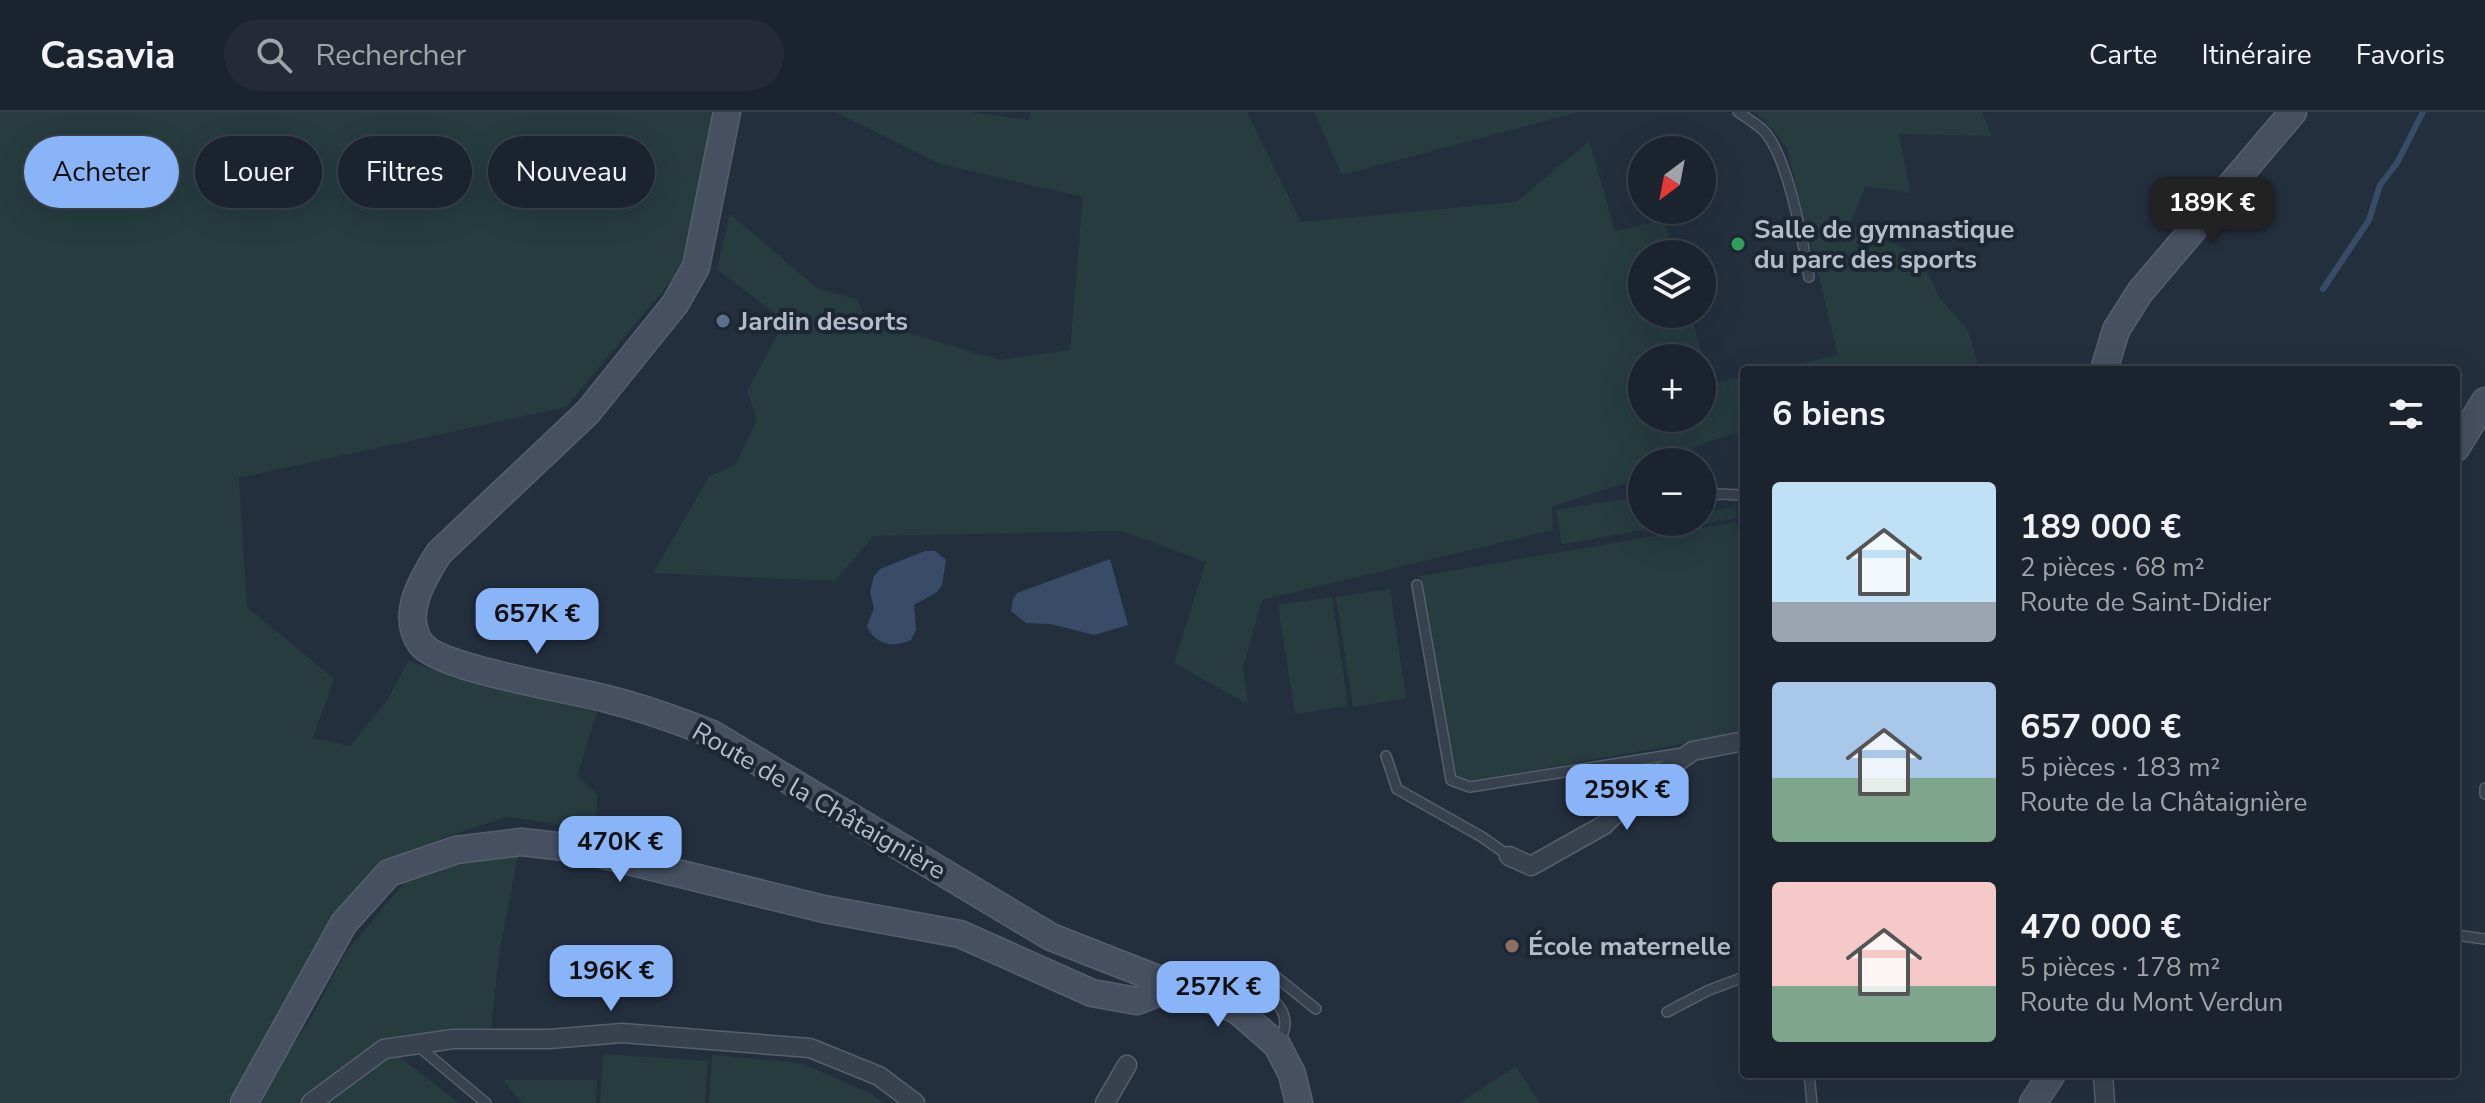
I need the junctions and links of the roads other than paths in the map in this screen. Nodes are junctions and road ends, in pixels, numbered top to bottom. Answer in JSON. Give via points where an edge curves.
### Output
{"nodes":[{"id":1,"x":727,"y":112,"type":"edge"},
{"id":2,"x":1738,"y":112,"type":"edge"},
{"id":3,"x":2293,"y":112,"type":"edge"},
{"id":4,"x":1809,"y":277,"type":"dead end"},
{"id":5,"x":2105,"y":366,"type":"edge"},
{"id":6,"x":2485,"y":401,"type":"edge"},
{"id":7,"x":2460,"y":442,"type":"edge"},
{"id":8,"x":1716,"y":495,"type":"edge"},
{"id":9,"x":1740,"y":495,"type":"edge"},
{"id":10,"x":1417,"y":585,"type":"dead end"},
{"id":11,"x":1740,"y":742,"type":"edge"},
{"id":12,"x":1693,"y":751,"type":"junction"},
{"id":13,"x":1386,"y":756,"type":"dead end"},
{"id":14,"x":1509,"y":856,"type":"joint"},
{"id":15,"x":2460,"y":936,"type":"edge"},
{"id":16,"x":2485,"y":939,"type":"edge"},
{"id":17,"x":1740,"y":979,"type":"edge"},
{"id":18,"x":1177,"y":985,"type":"junction"},
{"id":19,"x":1316,"y":1009,"type":"dead end"},
{"id":20,"x":1667,"y":1012,"type":"dead end"},
{"id":21,"x":415,"y":1043,"type":"junction"},
{"id":22,"x":1277,"y":1045,"type":"junction"},
{"id":23,"x":1127,"y":1065,"type":"dead end"},
{"id":24,"x":1809,"y":1078,"type":"edge"},
{"id":25,"x":2049,"y":1078,"type":"edge"},
{"id":26,"x":2103,"y":1078,"type":"edge"},
{"id":27,"x":244,"y":1103,"type":"edge"},
{"id":28,"x":311,"y":1103,"type":"edge"},
{"id":29,"x":486,"y":1103,"type":"edge"},
{"id":30,"x":915,"y":1103,"type":"edge"},
{"id":31,"x":1105,"y":1103,"type":"edge"},
{"id":32,"x":1299,"y":1103,"type":"edge"},
{"id":33,"x":1812,"y":1103,"type":"edge"},
{"id":34,"x":2033,"y":1103,"type":"edge"},
{"id":35,"x":2105,"y":1103,"type":"edge"}],
"edges":[{"from":1,"to":18,"type":"street","name":"Route de la Châtaignière","via":[[696,267],[675,304],[588,412],[439,553],[421,582],[413,611],[417,636],[433,654],[451,662],[609,699],[712,734],[1051,937]]},
{"from":2,"to":4,"type":"lane","via":[[1765,132],[1778,154]]},
{"from":3,"to":5,"type":"street","via":[[2140,292],[2116,330]]},
{"from":6,"to":7,"type":"street"},
{"from":8,"to":9,"type":"lane"},
{"from":10,"to":12,"type":"lane","via":[[1451,780],[1459,785]]},
{"from":11,"to":12,"type":"street"},
{"from":12,"to":14,"type":"street","via":[[1645,784],[1604,825],[1555,854],[1531,866]]},
{"from":13,"to":14,"type":"lane","via":[[1397,789]]},
{"from":15,"to":16,"type":"lane"},
{"from":17,"to":20,"type":"lane"},
{"from":18,"to":22,"type":"street","name":"Route de la Châtaignière","via":[[1237,1010]]},
{"from":18,"to":27,"type":"street","via":[[1137,1001],[1092,993],[960,934],[824,909],[575,848],[521,842],[456,850],[389,873],[344,923]]},
{"from":19,"to":22,"type":"lane","via":[[1264,967],[1251,969],[1250,979],[1285,1013],[1287,1028]]},
{"from":21,"to":28,"type":"street","via":[[384,1049]]},
{"from":21,"to":29,"type":"lane"},
{"from":21,"to":30,"type":"street","via":[[622,1033],[810,1048],[879,1076]]},
{"from":22,"to":32,"type":"street"},
{"from":23,"to":31,"type":"street"},
{"from":24,"to":33,"type":"lane"},
{"from":25,"to":34,"type":"street"},
{"from":26,"to":35,"type":"street"}]}
